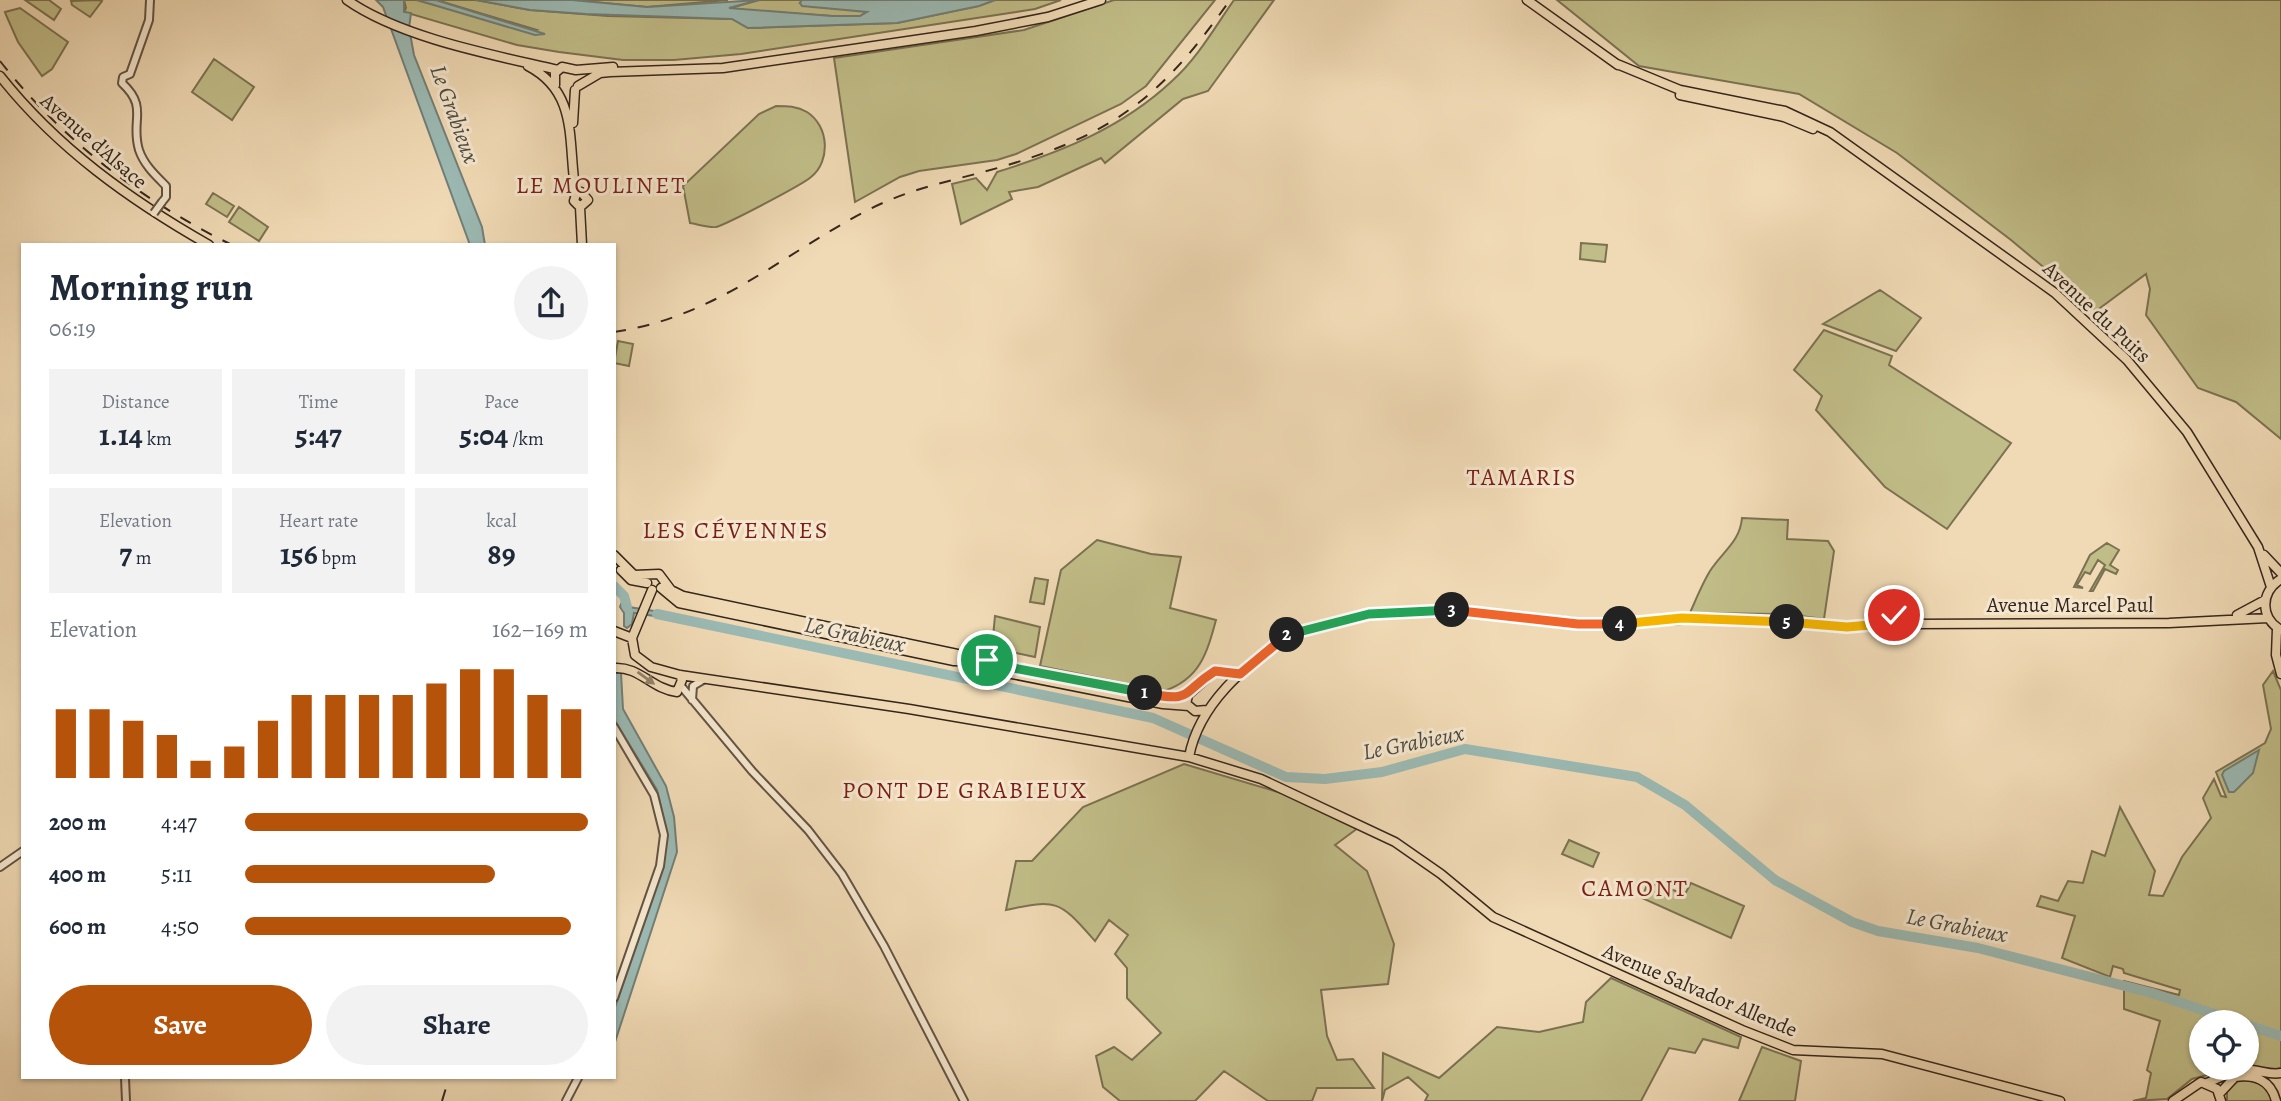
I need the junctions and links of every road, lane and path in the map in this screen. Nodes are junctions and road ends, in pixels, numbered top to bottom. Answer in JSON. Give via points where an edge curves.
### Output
{"nodes":[{"id":1,"x":150,"y":0,"type":"edge"},
{"id":2,"x":348,"y":0,"type":"edge"},
{"id":3,"x":1101,"y":0,"type":"edge"},
{"id":4,"x":1527,"y":0,"type":"edge"},
{"id":5,"x":516,"y":59,"type":"junction"},
{"id":6,"x":558,"y":69,"type":"junction"},
{"id":7,"x":576,"y":70,"type":"junction"},
{"id":8,"x":644,"y":70,"type":"junction"},
{"id":9,"x":130,"y":74,"type":"junction"},
{"id":10,"x":0,"y":76,"type":"edge"},
{"id":11,"x":133,"y":84,"type":"junction"},
{"id":12,"x":557,"y":88,"type":"junction"},
{"id":13,"x":576,"y":88,"type":"junction"},
{"id":14,"x":579,"y":193,"type":"junction"},
{"id":15,"x":154,"y":213,"type":"junction"},
{"id":16,"x":206,"y":243,"type":"edge"},
{"id":17,"x":582,"y":243,"type":"edge"},
{"id":18,"x":2258,"y":547,"type":"junction"},
{"id":19,"x":616,"y":557,"type":"edge"},
{"id":20,"x":616,"y":565,"type":"edge"},
{"id":21,"x":2281,"y":573,"type":"edge"},
{"id":22,"x":2281,"y":579,"type":"edge"},
{"id":23,"x":654,"y":585,"type":"junction"},
{"id":24,"x":2271,"y":587,"type":"junction"},
{"id":25,"x":2265,"y":600,"type":"junction"},
{"id":26,"x":2228,"y":618,"type":"junction"},
{"id":27,"x":2268,"y":618,"type":"junction"},
{"id":28,"x":2279,"y":629,"type":"edge"},
{"id":29,"x":616,"y":632,"type":"edge"},
{"id":30,"x":630,"y":636,"type":"junction"},
{"id":31,"x":973,"y":657,"type":"junction"},
{"id":32,"x":987,"y":659,"type":"junction"},
{"id":33,"x":616,"y":668,"type":"edge"},
{"id":34,"x":2281,"y":674,"type":"edge"},
{"id":35,"x":1229,"y":678,"type":"junction"},
{"id":36,"x":740,"y":682,"type":"junction"},
{"id":37,"x":680,"y":683,"type":"junction"},
{"id":38,"x":1188,"y":695,"type":"junction"},
{"id":39,"x":690,"y":698,"type":"junction"},
{"id":40,"x":1192,"y":709,"type":"junction"},
{"id":41,"x":1207,"y":710,"type":"junction"},
{"id":42,"x":1199,"y":722,"type":"junction"},
{"id":43,"x":616,"y":730,"type":"edge"},
{"id":44,"x":1190,"y":752,"type":"junction"},
{"id":45,"x":21,"y":852,"type":"edge"},
{"id":46,"x":0,"y":867,"type":"edge"},
{"id":47,"x":616,"y":992,"type":"edge"},
{"id":48,"x":2281,"y":1073,"type":"edge"},
{"id":49,"x":125,"y":1079,"type":"edge"},
{"id":50,"x":577,"y":1079,"type":"edge"},
{"id":51,"x":2207,"y":1083,"type":"junction"},
{"id":52,"x":2187,"y":1091,"type":"junction"},
{"id":53,"x":2221,"y":1097,"type":"edge"},
{"id":54,"x":126,"y":1101,"type":"edge"},
{"id":55,"x":566,"y":1101,"type":"edge"},
{"id":56,"x":964,"y":1101,"type":"edge"},
{"id":57,"x":2060,"y":1101,"type":"edge"},
{"id":58,"x":2173,"y":1101,"type":"edge"},
{"id":59,"x":2185,"y":1101,"type":"edge"},
{"id":60,"x":2276,"y":1101,"type":"edge"}],
"edges":[{"from":1,"to":9,"type":"street","via":[[149,20]]},
{"from":2,"to":5,"type":"main road","via":[[383,21]]},
{"from":3,"to":8,"type":"main road","via":[[1048,17],[976,31],[723,68]]},
{"from":4,"to":18,"type":"main road","name":"Avenue du Puits","via":[[1617,64],[1665,86],[1798,116],[1830,132],[2029,272],[2104,337],[2188,432]]},
{"from":5,"to":6,"type":"main road"},
{"from":5,"to":12,"type":"main road","via":[[541,72]]},
{"from":6,"to":7,"type":"main road"},
{"from":6,"to":12,"type":"main road","via":[[554,77]]},
{"from":7,"to":8,"type":"main road"},
{"from":7,"to":13,"type":"main road"},
{"from":8,"to":13,"type":"main road","via":[[600,74]]},
{"from":9,"to":11,"type":"street"},
{"from":9,"to":11,"type":"street","via":[[121,81]]},
{"from":10,"to":15,"type":"main road","name":"Avenue d'Alsace","via":[[51,132],[110,183]]},
{"from":11,"to":15,"type":"street","bridge":true,"via":[[139,109],[139,151],[166,186],[166,197]]},
{"from":12,"to":13,"type":"main road","via":[[567,93]]},
{"from":12,"to":14,"type":"main road","via":[[568,119]]},
{"from":13,"to":14,"type":"main road","via":[[572,119]]},
{"from":14,"to":17,"type":"main road","via":[[574,201],[580,207]]},
{"from":15,"to":16,"type":"main road","name":"Avenue d'Alsace"},
{"from":18,"to":21,"type":"main road","name":"Avenue du Puits"},
{"from":18,"to":24,"type":"main road","name":"Avenue du Puits"},
{"from":19,"to":23,"type":"main road","via":[[634,575]]},
{"from":20,"to":23,"type":"main road","via":[[631,580]]},
{"from":22,"to":24,"type":"main road"},
{"from":23,"to":30,"type":"main road"},
{"from":23,"to":31,"type":"main road","via":[[683,596]]},
{"from":24,"to":25,"type":"main road"},
{"from":25,"to":26,"type":"main road","name":"Avenue Marcel Paul"},
{"from":25,"to":27,"type":"main road"},
{"from":26,"to":27,"type":"main road","name":"Avenue Marcel Paul"},
{"from":26,"to":35,"type":"main road","name":"Avenue Marcel Paul","via":[[2169,623],[1910,624],[1906,628],[1879,621],[1847,627],[1705,618],[1598,625],[1453,610],[1369,614],[1287,635]]},
{"from":27,"to":28,"type":"main road"},
{"from":28,"to":34,"type":"main road","via":[[2276,655]]},
{"from":29,"to":30,"type":"main road"},
{"from":30,"to":37,"type":"main road","via":[[641,662]]},
{"from":31,"to":32,"type":"main road"},
{"from":31,"to":32,"type":"main road","via":[[976,647],[982,646]]},
{"from":32,"to":38,"type":"main road","via":[[1167,698]]},
{"from":32,"to":40,"type":"main road","via":[[1007,673]]},
{"from":33,"to":37,"type":"main road","one_way":true,"via":[[633,669],[655,685]]},
{"from":35,"to":38,"type":"main road","via":[[1215,671]]},
{"from":35,"to":41,"type":"main road"},
{"from":36,"to":37,"type":"main road","name":"Avenue Salvador Allende","via":[[694,675]]},
{"from":36,"to":39,"type":"street","via":[[698,681]]},
{"from":36,"to":44,"type":"main road","name":"Avenue Salvador Allende"},
{"from":37,"to":39,"type":"street"},
{"from":38,"to":40,"type":"main road"},
{"from":39,"to":56,"type":"street","via":[[835,863],[884,946]]},
{"from":40,"to":41,"type":"main road"},
{"from":40,"to":42,"type":"main road"},
{"from":41,"to":42,"type":"main road"},
{"from":42,"to":44,"type":"main road"},
{"from":43,"to":47,"type":"street","via":[[654,795],[664,835],[660,866]]},
{"from":44,"to":57,"type":"main road","name":"Avenue Salvador Allende","via":[[1261,779],[1395,842],[1493,917],[1521,932],[1793,1050],[1882,1055]]},
{"from":45,"to":46,"type":"street"},
{"from":48,"to":51,"type":"main road","via":[[2252,1070]]},
{"from":49,"to":54,"type":"street"},
{"from":50,"to":55,"type":"street"},
{"from":51,"to":52,"type":"main road","via":[[2195,1084]]},
{"from":51,"to":53,"type":"main road"},
{"from":52,"to":58,"type":"main road"},
{"from":52,"to":59,"type":"main road"},
{"from":53,"to":60,"type":"main road","via":[[2235,1077],[2249,1075],[2263,1080]]}]}
